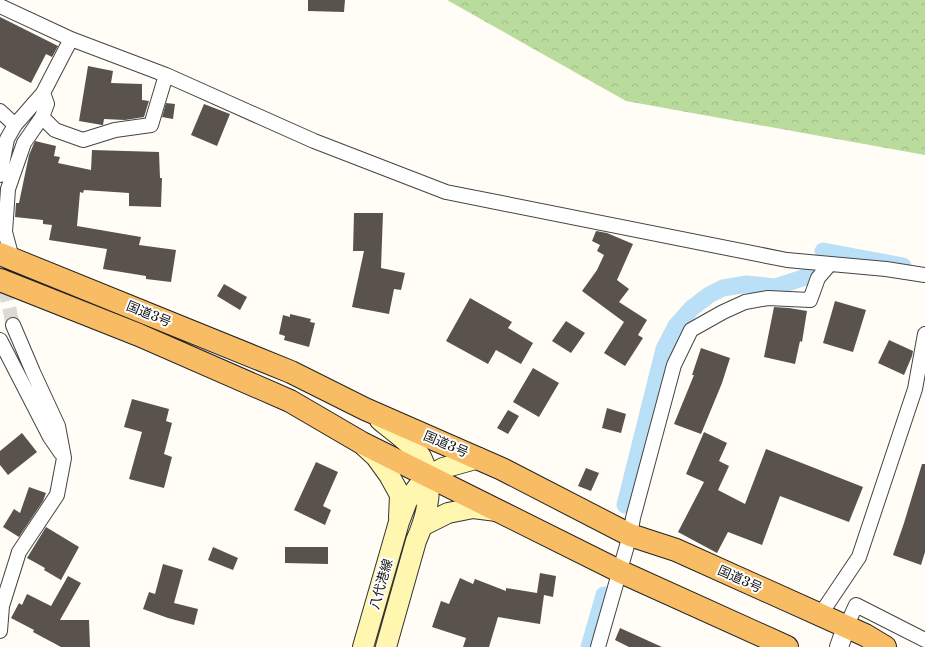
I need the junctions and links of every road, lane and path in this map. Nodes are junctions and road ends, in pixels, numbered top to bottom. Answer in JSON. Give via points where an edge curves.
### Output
{"nodes":[{"id":1,"x":0,"y":6,"type":"edge"},
{"id":2,"x":71,"y":39,"type":"junction"},
{"id":3,"x":166,"y":75,"type":"junction"},
{"id":4,"x":43,"y":93,"type":"junction"},
{"id":5,"x":0,"y":110,"type":"edge"},
{"id":6,"x":42,"y":117,"type":"junction"},
{"id":7,"x":15,"y":125,"type":"junction"},
{"id":8,"x":0,"y":175,"type":"edge"},
{"id":9,"x":6,"y":256,"type":"edge"},
{"id":10,"x":830,"y":264,"type":"junction"},
{"id":11,"x":925,"y":275,"type":"edge"},
{"id":12,"x":0,"y":280,"type":"edge"},
{"id":13,"x":13,"y":325,"type":"tunnel mouth"},
{"id":14,"x":925,"y":334,"type":"edge"},
{"id":15,"x":0,"y":340,"type":"edge"},
{"id":16,"x":365,"y":409,"type":"junction"},
{"id":17,"x":362,"y":443,"type":"junction"},
{"id":18,"x":64,"y":458,"type":"junction"},
{"id":19,"x":479,"y":458,"type":"junction"},
{"id":20,"x":428,"y":476,"type":"junction"},
{"id":21,"x":499,"y":511,"type":"junction"},
{"id":22,"x":399,"y":522,"type":"junction"},
{"id":23,"x":422,"y":526,"type":"junction"},
{"id":24,"x":630,"y":535,"type":"junction"},
{"id":25,"x":619,"y":571,"type":"junction"},
{"id":26,"x":820,"y":615,"type":"junction"},
{"id":27,"x":0,"y":631,"type":"edge"},
{"id":28,"x":856,"y":631,"type":"junction"},
{"id":29,"x":925,"y":640,"type":"edge"},
{"id":30,"x":363,"y":647,"type":"edge"},
{"id":31,"x":386,"y":647,"type":"edge"},
{"id":32,"x":598,"y":647,"type":"edge"},
{"id":33,"x":787,"y":647,"type":"edge"},
{"id":34,"x":839,"y":647,"type":"edge"},
{"id":35,"x":886,"y":647,"type":"edge"}],
"edges":[{"from":1,"to":2,"type":"street"},
{"from":2,"to":3,"type":"street"},
{"from":2,"to":4,"type":"street"},
{"from":3,"to":6,"type":"street","via":[[150,125],[115,130],[83,140],[55,130]]},
{"from":3,"to":10,"type":"street","via":[[314,140],[446,192],[780,259]]},
{"from":4,"to":6,"type":"street","via":[[47,104]]},
{"from":4,"to":7,"type":"street"},
{"from":5,"to":7,"type":"street"},
{"from":6,"to":9,"type":"street","via":[[24,143],[8,189]]},
{"from":7,"to":8,"type":"street","via":[[7,139]]},
{"from":9,"to":16,"type":"highway","name":"国道3号","via":[[291,372]]},
{"from":10,"to":11,"type":"street"},
{"from":10,"to":24,"type":"street","via":[[818,278],[810,300],[768,298],[745,302],[691,330],[674,365]]},
{"from":12,"to":17,"type":"highway","name":"国道3号","via":[[140,335],[290,401]]},
{"from":13,"to":18,"type":"street","via":[[58,426]]},
{"from":14,"to":26,"type":"street","via":[[915,389],[859,557]]},
{"from":15,"to":18,"type":"street","via":[[50,437]]},
{"from":16,"to":19,"type":"highway","name":"国道3号"},
{"from":16,"to":20,"type":"main road","name":"八代港線","via":[[403,438],[421,456]]},
{"from":17,"to":20,"type":"highway","name":"国道3号"},
{"from":17,"to":22,"type":"main road","name":"八代港線","via":[[376,457],[400,495]]},
{"from":18,"to":27,"type":"street","via":[[57,495],[19,552],[2,606]]},
{"from":19,"to":20,"type":"main road","name":"八代港線","via":[[443,468]]},
{"from":19,"to":24,"type":"highway","name":"国道3号"},
{"from":20,"to":21,"type":"highway","name":"国道3号"},
{"from":20,"to":22,"type":"main road","name":"八代港線","via":[[407,501]]},
{"from":20,"to":23,"type":"main road","name":"八代港線","via":[[428,497]]},
{"from":21,"to":23,"type":"main road","via":[[473,508],[448,513]]},
{"from":21,"to":25,"type":"highway","name":"国道3号"},
{"from":22,"to":30,"type":"main road","name":"八代港線"},
{"from":23,"to":31,"type":"main road","name":"八代港線"},
{"from":24,"to":25,"type":"street"},
{"from":24,"to":26,"type":"highway","name":"国道3号","via":[[676,550]]},
{"from":25,"to":32,"type":"street"},
{"from":25,"to":33,"type":"highway","name":"国道3号"},
{"from":26,"to":28,"type":"highway","name":"国道3号"},
{"from":28,"to":29,"type":"street","via":[[856,605]]},
{"from":28,"to":34,"type":"street"},
{"from":28,"to":35,"type":"highway","name":"国道3号"}]}
